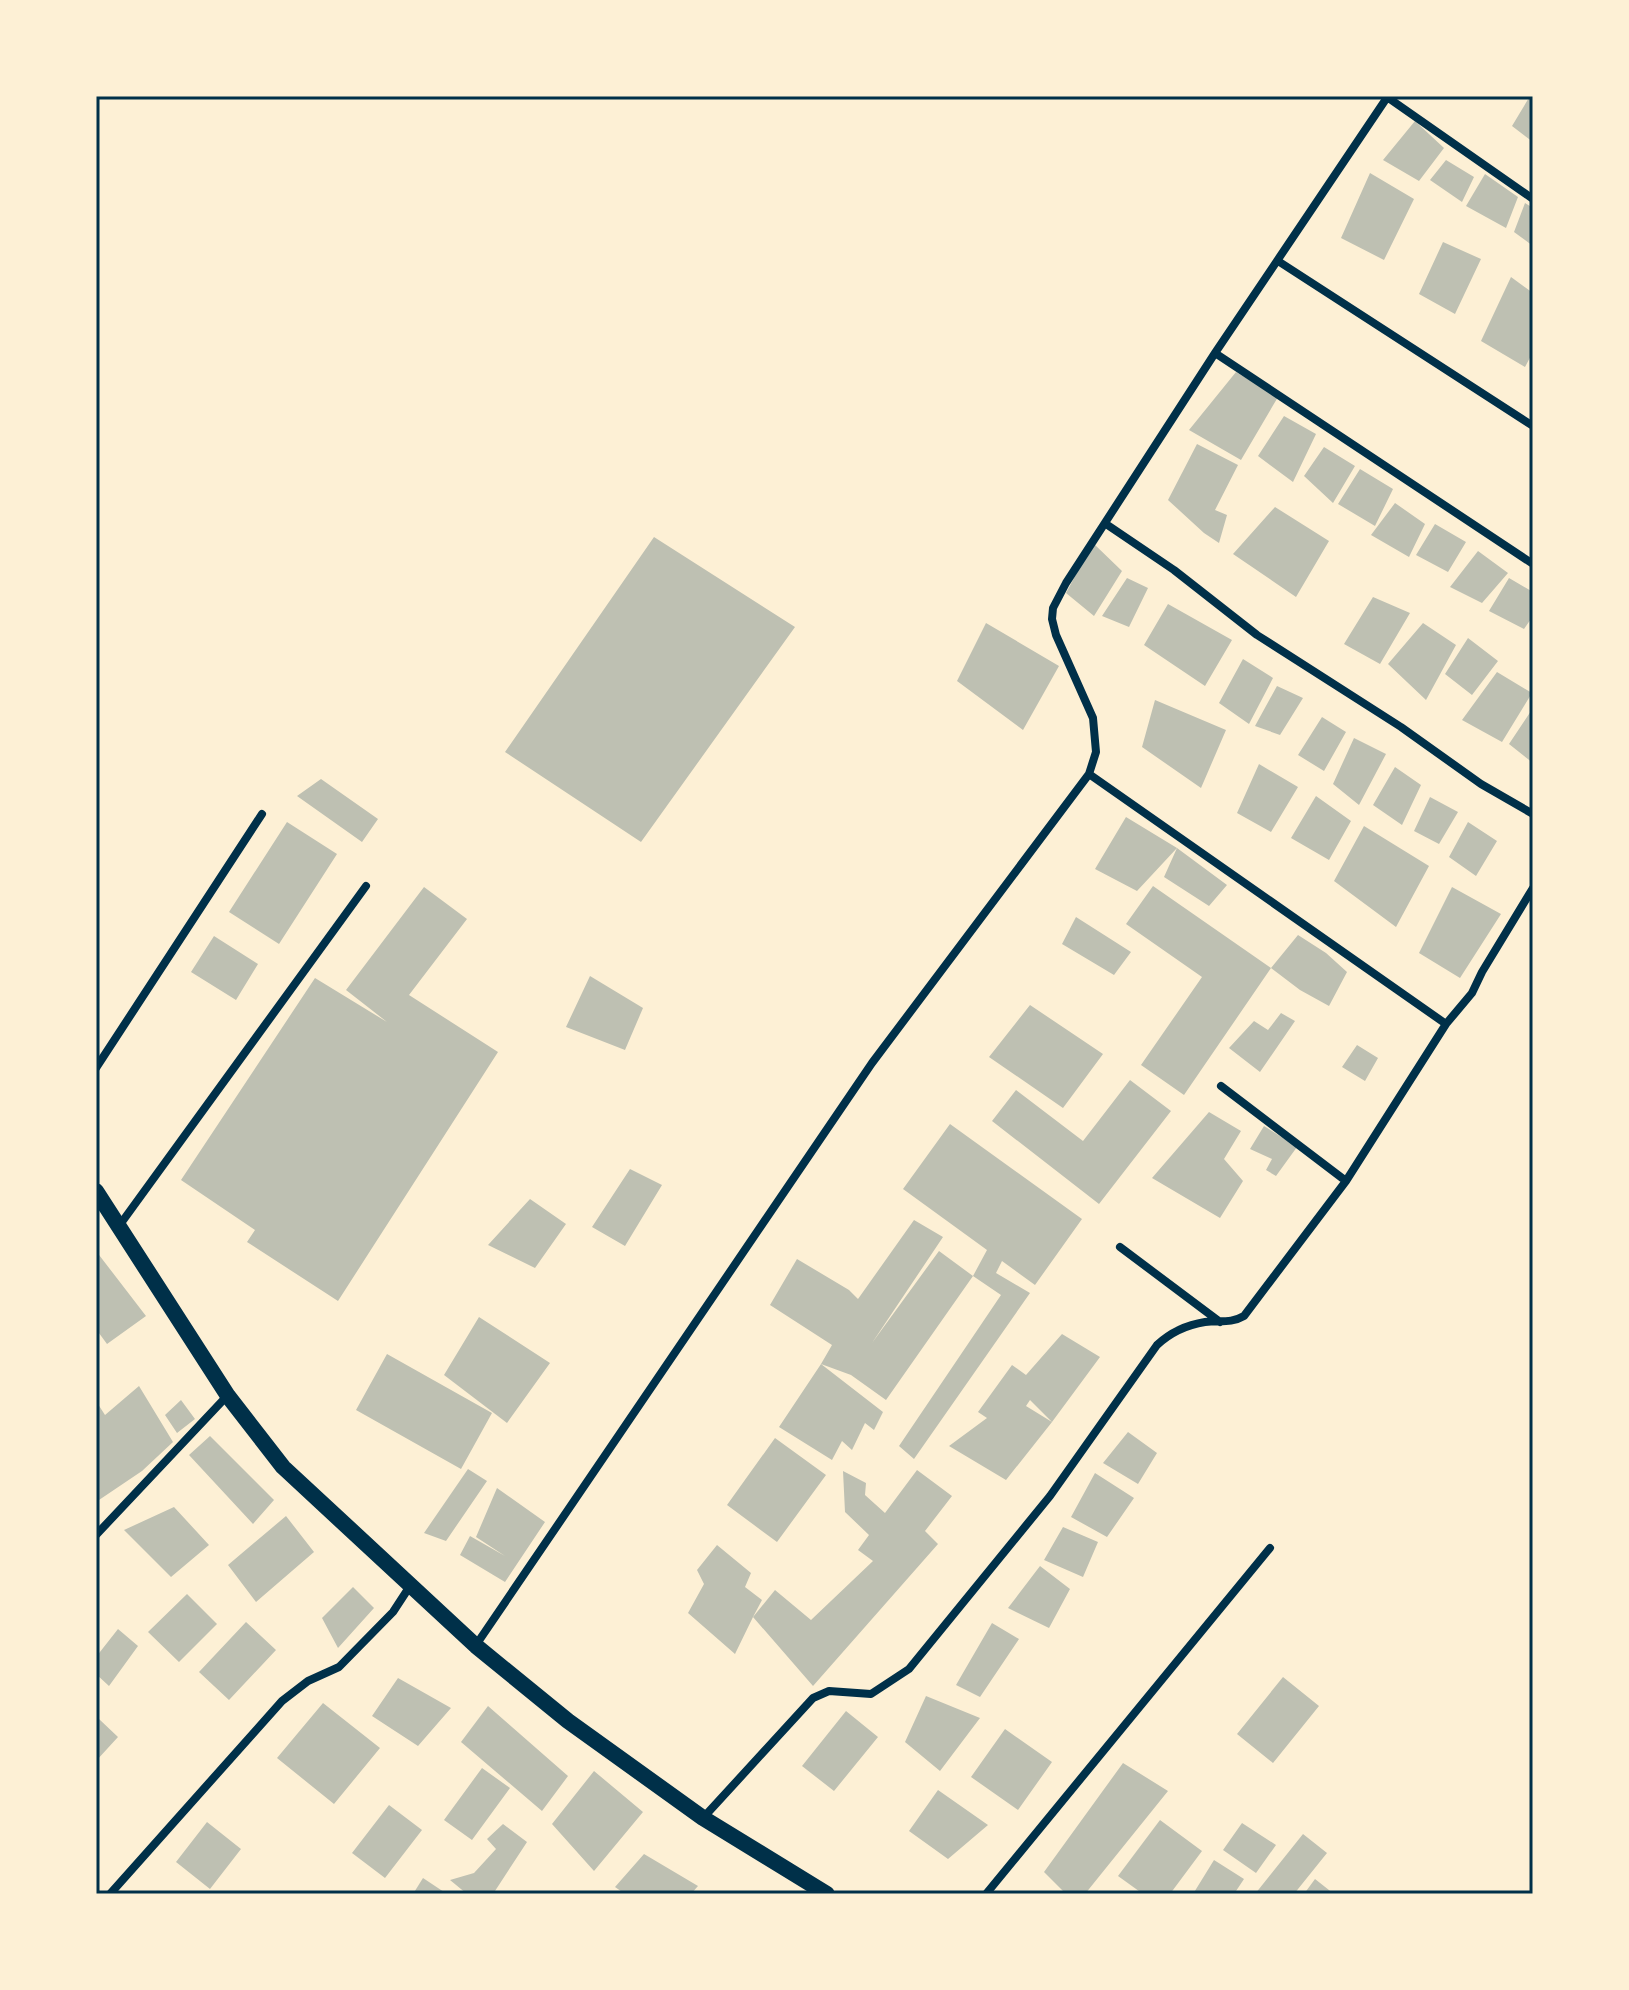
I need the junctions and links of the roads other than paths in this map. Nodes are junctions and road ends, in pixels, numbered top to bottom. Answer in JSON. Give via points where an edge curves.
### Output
{"nodes":[{"id":1,"x":1388,"y":97,"type":"edge"},
{"id":2,"x":1533,"y":199,"type":"edge"},
{"id":3,"x":1278,"y":261,"type":"junction"},
{"id":4,"x":1215,"y":353,"type":"junction"},
{"id":5,"x":1533,"y":426,"type":"edge"},
{"id":6,"x":1106,"y":524,"type":"junction"},
{"id":7,"x":1533,"y":564,"type":"edge"},
{"id":8,"x":1089,"y":774,"type":"junction"},
{"id":9,"x":262,"y":814,"type":"dead end"},
{"id":10,"x":1533,"y":814,"type":"edge"},
{"id":11,"x":366,"y":886,"type":"dead end"},
{"id":12,"x":1533,"y":888,"type":"edge"},
{"id":13,"x":1446,"y":1024,"type":"junction"},
{"id":14,"x":96,"y":1068,"type":"edge"},
{"id":15,"x":1221,"y":1086,"type":"dead end"},
{"id":16,"x":1346,"y":1181,"type":"junction"},
{"id":17,"x":96,"y":1191,"type":"edge"},
{"id":18,"x":119,"y":1227,"type":"junction"},
{"id":19,"x":1120,"y":1247,"type":"dead end"},
{"id":20,"x":1220,"y":1322,"type":"junction"},
{"id":21,"x":228,"y":1396,"type":"junction"},
{"id":22,"x":96,"y":1535,"type":"edge"},
{"id":23,"x":1270,"y":1548,"type":"dead end"},
{"id":24,"x":410,"y":1585,"type":"junction"},
{"id":25,"x":476,"y":1646,"type":"junction"},
{"id":26,"x":703,"y":1818,"type":"junction"},
{"id":27,"x":110,"y":1894,"type":"edge"},
{"id":28,"x":827,"y":1894,"type":"edge"},
{"id":29,"x":986,"y":1894,"type":"edge"}],
"edges":[{"from":1,"to":2,"type":"street"},
{"from":1,"to":3,"type":"street"},
{"from":3,"to":4,"type":"street"},
{"from":3,"to":5,"type":"street"},
{"from":4,"to":6,"type":"street"},
{"from":4,"to":7,"type":"street"},
{"from":6,"to":8,"type":"street","via":[[1053,608],[1056,635],[1093,718],[1096,752]]},
{"from":6,"to":10,"type":"street","via":[[1257,635]]},
{"from":8,"to":13,"type":"street"},
{"from":8,"to":25,"type":"street","via":[[872,1063]]},
{"from":9,"to":14,"type":"street"},
{"from":11,"to":18,"type":"street"},
{"from":12,"to":13,"type":"street","via":[[1472,993]]},
{"from":13,"to":16,"type":"street"},
{"from":15,"to":16,"type":"street"},
{"from":16,"to":20,"type":"street","via":[[1244,1316]]},
{"from":17,"to":18,"type":"main road"},
{"from":18,"to":21,"type":"main road"},
{"from":19,"to":20,"type":"street"},
{"from":20,"to":26,"type":"street","via":[[1172,1331],[1157,1345],[1050,1496],[909,1669],[871,1694],[829,1691],[813,1698]]},
{"from":21,"to":22,"type":"street"},
{"from":21,"to":24,"type":"main road","via":[[283,1467]]},
{"from":23,"to":29,"type":"street"},
{"from":24,"to":25,"type":"main road"},
{"from":24,"to":27,"type":"street","via":[[393,1612],[339,1667],[282,1701]]},
{"from":25,"to":26,"type":"main road","via":[[568,1721]]},
{"from":26,"to":28,"type":"main road"}]}
